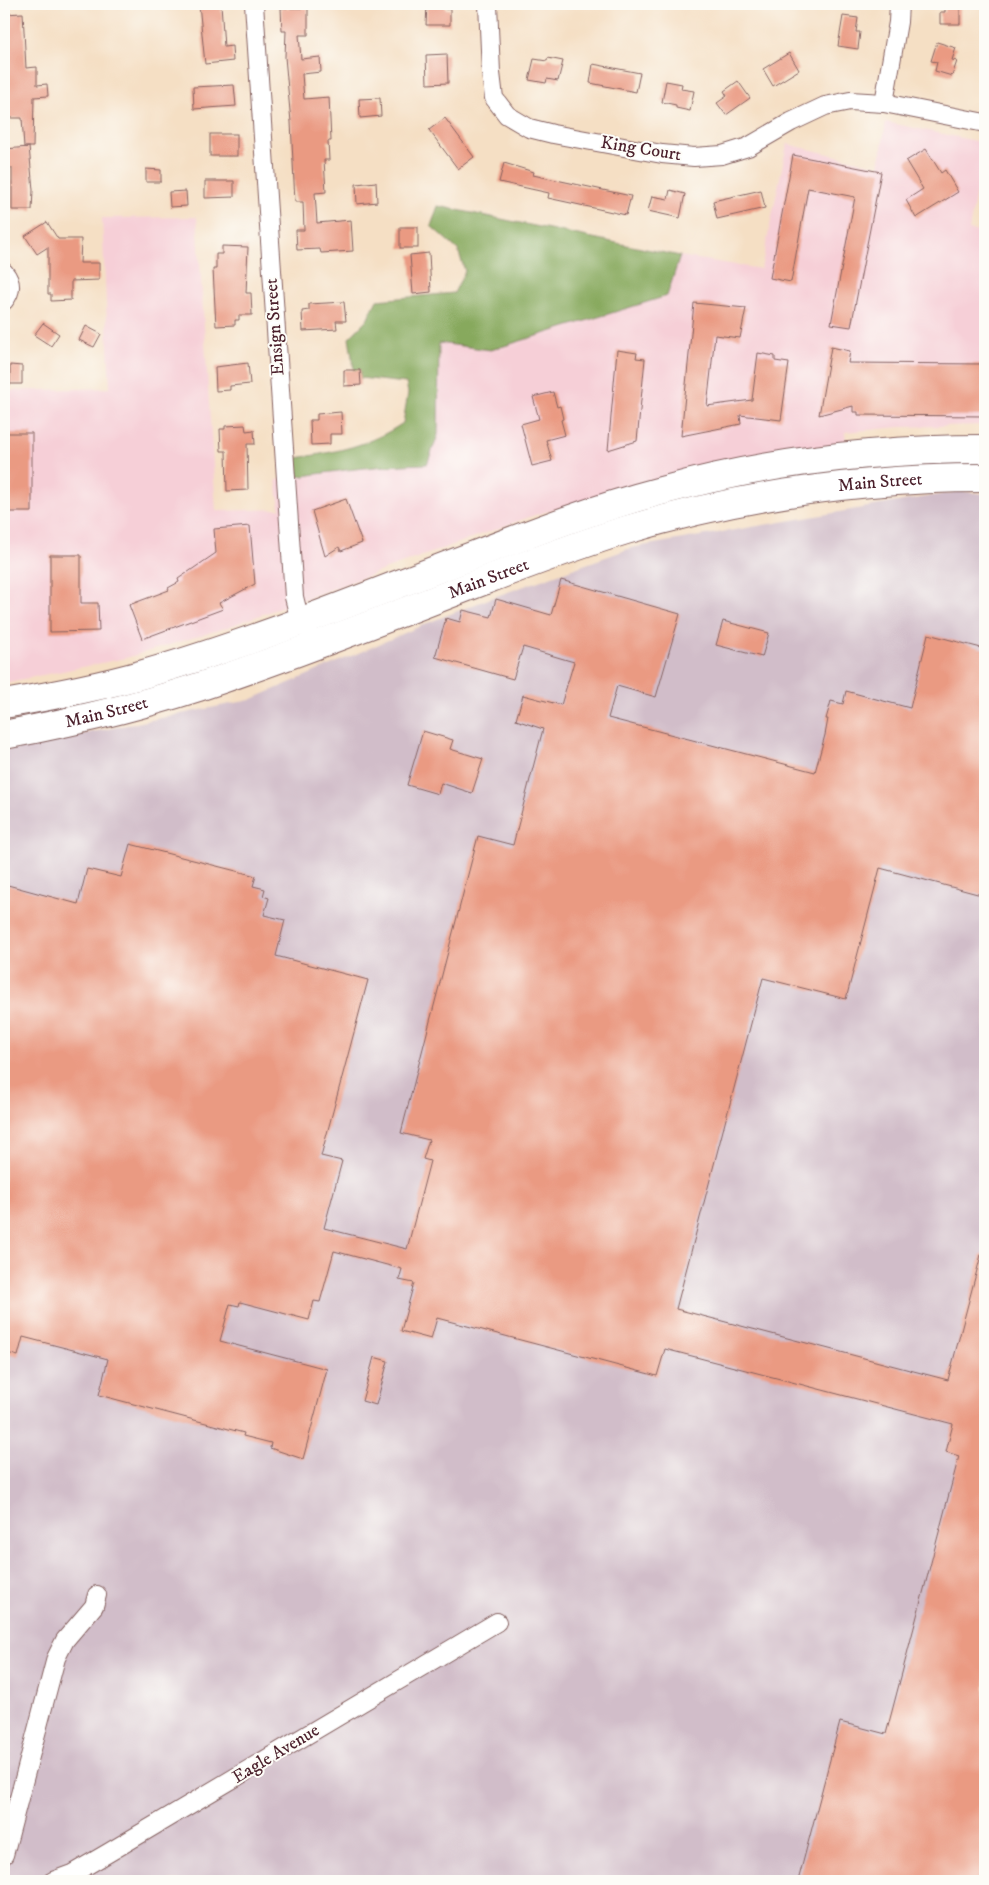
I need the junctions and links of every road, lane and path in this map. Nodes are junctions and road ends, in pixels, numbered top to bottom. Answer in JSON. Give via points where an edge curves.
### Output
{"nodes":[{"id":1,"x":254,"y":4,"type":"edge"},
{"id":2,"x":488,"y":4,"type":"edge"},
{"id":3,"x":899,"y":4,"type":"edge"},
{"id":4,"x":884,"y":102,"type":"junction"},
{"id":5,"x":985,"y":123,"type":"edge"},
{"id":6,"x":4,"y":272,"type":"edge"},
{"id":7,"x":4,"y":301,"type":"edge"},
{"id":8,"x":985,"y":449,"type":"edge"},
{"id":9,"x":985,"y":478,"type":"edge"},
{"id":10,"x":302,"y":620,"type":"junction"},
{"id":11,"x":316,"y":644,"type":"junction"},
{"id":12,"x":115,"y":682,"type":"junction"},
{"id":13,"x":4,"y":704,"type":"edge"},
{"id":14,"x":122,"y":709,"type":"junction"},
{"id":15,"x":4,"y":735,"type":"edge"},
{"id":16,"x":97,"y":1595,"type":"dead end"},
{"id":17,"x":497,"y":1622,"type":"dead end"},
{"id":18,"x":4,"y":1855,"type":"edge"},
{"id":19,"x":53,"y":1881,"type":"edge"}],
"edges":[{"from":1,"to":10,"type":"street","name":"Ensign Street","via":[[294,597]]},
{"from":2,"to":4,"type":"street","name":"King Court","via":[[494,98],[507,116],[528,128],[662,154],[722,155],[748,147],[825,106],[850,101]]},
{"from":3,"to":4,"type":"street"},
{"from":4,"to":5,"type":"street","name":"King Court"},
{"from":6,"to":7,"type":"street","via":[[10,288]]},
{"from":8,"to":10,"type":"main road","name":"Main Street","via":[[818,459],[672,488],[548,527]]},
{"from":9,"to":11,"type":"main road","name":"Main Street","via":[[907,480],[815,489],[670,518],[564,551]]},
{"from":10,"to":11,"type":"street","name":"Ensign Street"},
{"from":10,"to":12,"type":"main road","name":"Main Street","via":[[187,661]]},
{"from":11,"to":14,"type":"main road","name":"Main Street","via":[[215,682]]},
{"from":12,"to":13,"type":"main road","name":"Main Street"},
{"from":12,"to":14,"type":"main road"},
{"from":14,"to":15,"type":"main road","name":"Main Street"},
{"from":16,"to":18,"type":"street","via":[[94,1606],[66,1640],[56,1658]]},
{"from":17,"to":19,"type":"street","name":"Eagle Avenue","via":[[72,1874]]}]}
